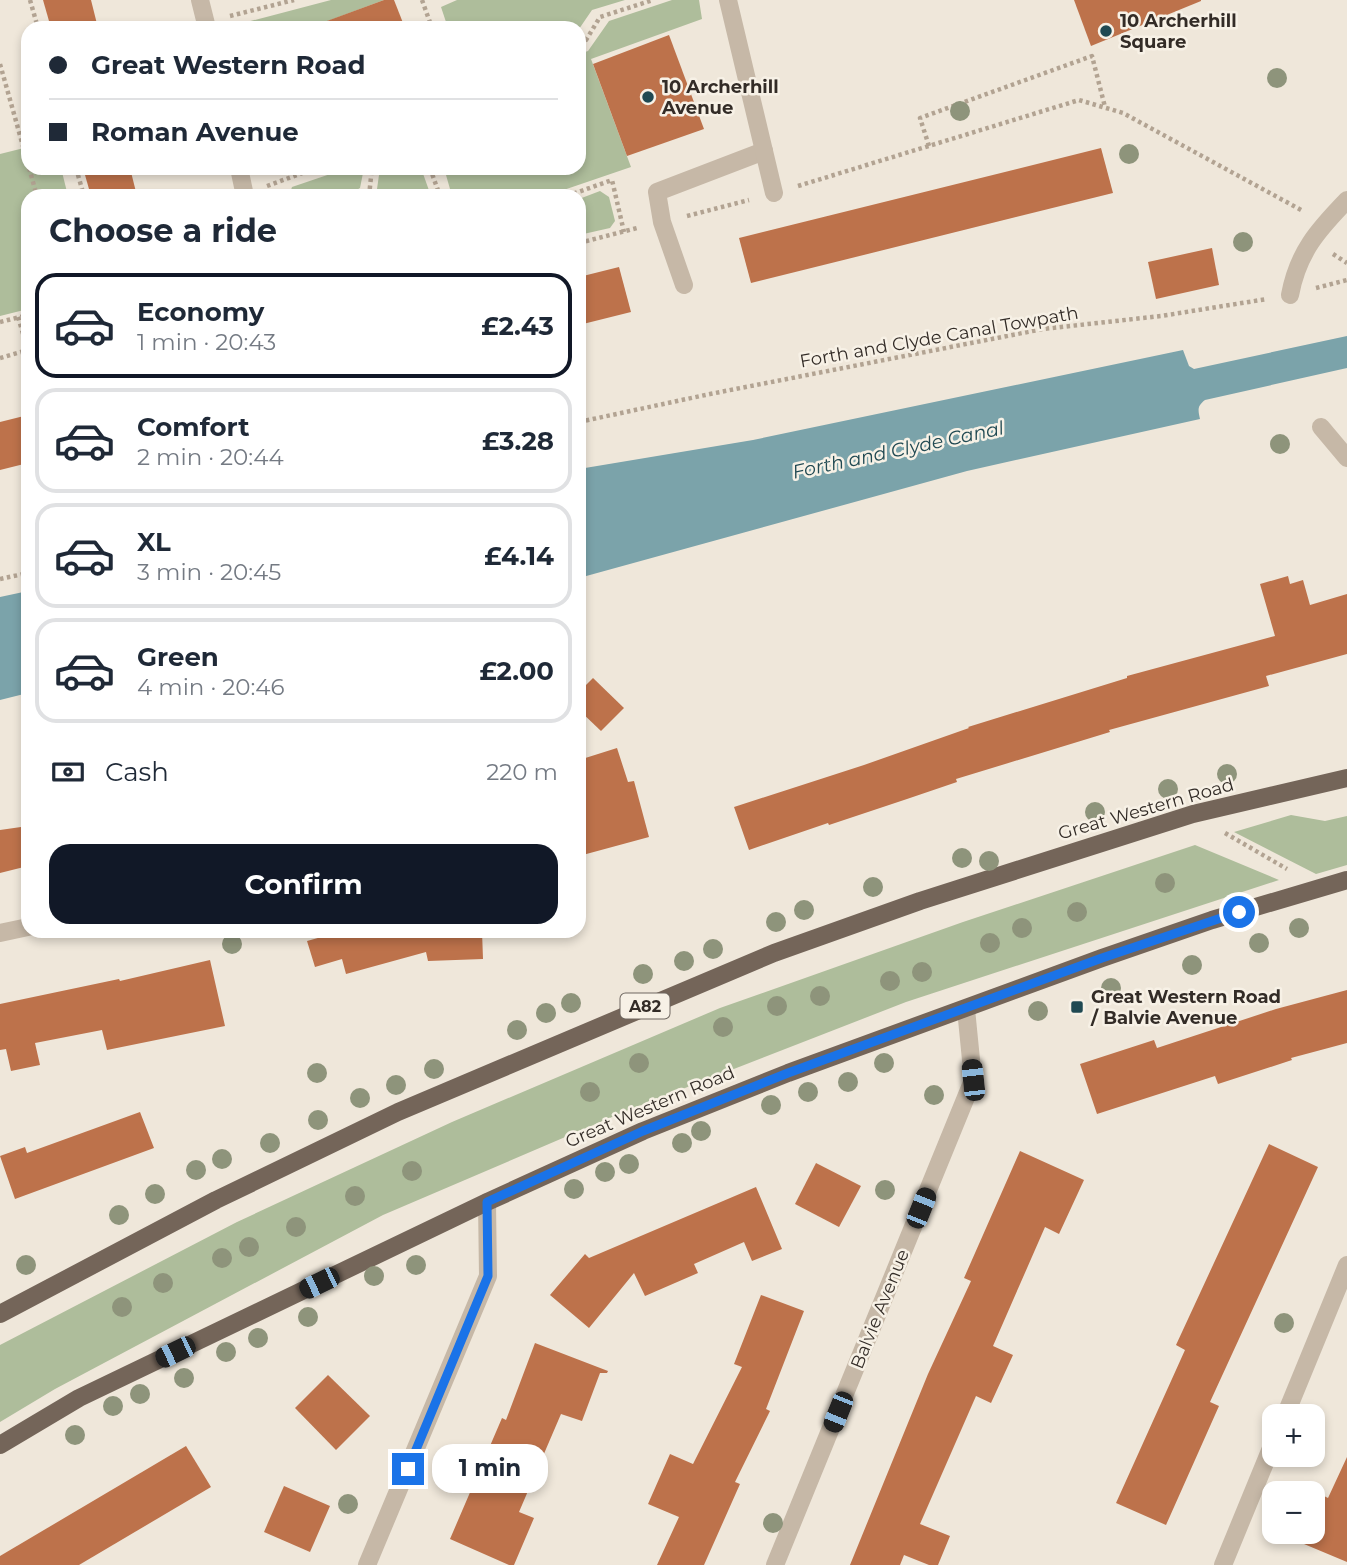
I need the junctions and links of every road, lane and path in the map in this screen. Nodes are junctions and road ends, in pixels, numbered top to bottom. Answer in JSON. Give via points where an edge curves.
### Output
{"nodes":[{"id":1,"x":30,"y":0,"type":"edge"},
{"id":2,"x":200,"y":0,"type":"edge"},
{"id":3,"x":295,"y":0,"type":"edge"},
{"id":4,"x":422,"y":0,"type":"edge"},
{"id":5,"x":653,"y":0,"type":"edge"},
{"id":6,"x":728,"y":0,"type":"edge"},
{"id":7,"x":36,"y":21,"type":"edge"},
{"id":8,"x":205,"y":21,"type":"edge"},
{"id":9,"x":220,"y":21,"type":"edge"},
{"id":10,"x":430,"y":21,"type":"edge"},
{"id":11,"x":586,"y":40,"type":"edge"},
{"id":12,"x":0,"y":64,"type":"edge"},
{"id":13,"x":1105,"y":108,"type":"junction"},
{"id":14,"x":21,"y":131,"type":"edge"},
{"id":15,"x":929,"y":146,"type":"junction"},
{"id":16,"x":764,"y":151,"type":"junction"},
{"id":17,"x":298,"y":175,"type":"edge"},
{"id":18,"x":261,"y":189,"type":"edge"},
{"id":19,"x":586,"y":189,"type":"edge"},
{"id":20,"x":774,"y":193,"type":"junction"},
{"id":21,"x":1347,"y":200,"type":"edge"},
{"id":22,"x":662,"y":222,"type":"junction"},
{"id":23,"x":1325,"y":223,"type":"junction"},
{"id":24,"x":624,"y":232,"type":"junction"},
{"id":25,"x":586,"y":241,"type":"edge"},
{"id":26,"x":1333,"y":254,"type":"dead end"},
{"id":27,"x":1347,"y":263,"type":"edge"},
{"id":28,"x":1347,"y":280,"type":"edge"},
{"id":29,"x":684,"y":285,"type":"dead end"},
{"id":30,"x":1290,"y":295,"type":"junction"},
{"id":31,"x":21,"y":316,"type":"edge"},
{"id":32,"x":18,"y":317,"type":"junction"},
{"id":33,"x":0,"y":322,"type":"edge"},
{"id":34,"x":21,"y":327,"type":"edge"},
{"id":35,"x":21,"y":352,"type":"edge"},
{"id":36,"x":0,"y":358,"type":"edge"},
{"id":37,"x":586,"y":421,"type":"edge"},
{"id":38,"x":1321,"y":427,"type":"dead end"},
{"id":39,"x":1347,"y":458,"type":"edge"},
{"id":40,"x":21,"y":574,"type":"edge"},
{"id":41,"x":0,"y":579,"type":"edge"},
{"id":42,"x":1347,"y":778,"type":"edge"},
{"id":43,"x":1193,"y":814,"type":"junction"},
{"id":44,"x":1347,"y":880,"type":"edge"},
{"id":45,"x":1318,"y":887,"type":"junction"},
{"id":46,"x":21,"y":928,"type":"edge"},
{"id":47,"x":0,"y":933,"type":"edge"},
{"id":48,"x":966,"y":1009,"type":"junction"},
{"id":49,"x":487,"y":1202,"type":"junction"},
{"id":50,"x":1347,"y":1265,"type":"edge"},
{"id":51,"x":0,"y":1314,"type":"edge"},
{"id":52,"x":1289,"y":1404,"type":"edge"},
{"id":53,"x":0,"y":1445,"type":"edge"},
{"id":54,"x":1263,"y":1467,"type":"edge"},
{"id":55,"x":367,"y":1565,"type":"edge"},
{"id":56,"x":775,"y":1565,"type":"edge"},
{"id":57,"x":1223,"y":1565,"type":"edge"}],
"edges":[{"from":1,"to":7,"type":"path"},
{"from":2,"to":8,"type":"street"},
{"from":3,"to":9,"type":"path"},
{"from":4,"to":10,"type":"path"},
{"from":5,"to":11,"type":"path","via":[[600,18]]},
{"from":6,"to":16,"type":"street"},
{"from":12,"to":14,"type":"path"},
{"from":13,"to":15,"type":"path","via":[[1079,100]]},
{"from":13,"to":15,"type":"path","via":[[1092,56],[920,118]]},
{"from":13,"to":23,"type":"path","via":[[1123,113]]},
{"from":15,"to":20,"type":"path"},
{"from":16,"to":20,"type":"street"},
{"from":16,"to":22,"type":"street","via":[[656,192]]},
{"from":17,"to":18,"type":"path"},
{"from":19,"to":24,"type":"path","via":[[612,180]]},
{"from":20,"to":22,"type":"path"},
{"from":21,"to":23,"type":"street"},
{"from":22,"to":24,"type":"path"},
{"from":22,"to":29,"type":"street"},
{"from":23,"to":30,"type":"street","via":[[1294,272]]},
{"from":24,"to":25,"type":"path"},
{"from":26,"to":27,"type":"path"},
{"from":28,"to":30,"type":"path","name":"Forth and Clyde Canal Towpath"},
{"from":30,"to":37,"type":"path","name":"Forth and Clyde Canal Towpath","via":[[1043,329]]},
{"from":31,"to":32,"type":"path"},
{"from":32,"to":33,"type":"path"},
{"from":32,"to":34,"type":"path"},
{"from":35,"to":36,"type":"path"},
{"from":38,"to":39,"type":"street"},
{"from":40,"to":41,"type":"path"},
{"from":42,"to":43,"type":"main road","name":"Great Western Road","number":"A82"},
{"from":43,"to":45,"type":"path"},
{"from":43,"to":51,"type":"main road","name":"Great Western Road","number":"A82","via":[[774,953],[501,1066],[216,1200]]},
{"from":44,"to":45,"type":"main road","name":"Great Western Road"},
{"from":45,"to":48,"type":"main road","name":"Great Western Road","via":[[1212,920]]},
{"from":46,"to":47,"type":"street"},
{"from":48,"to":49,"type":"main road","name":"Great Western Road","via":[[776,1077]]},
{"from":48,"to":56,"type":"street","name":"Balvie Avenue","via":[[973,1080]]},
{"from":49,"to":53,"type":"main road","name":"Great Western Road","via":[[79,1398]]},
{"from":49,"to":55,"type":"street","via":[[488,1276]]},
{"from":50,"to":52,"type":"street"},
{"from":54,"to":57,"type":"street"}]}
